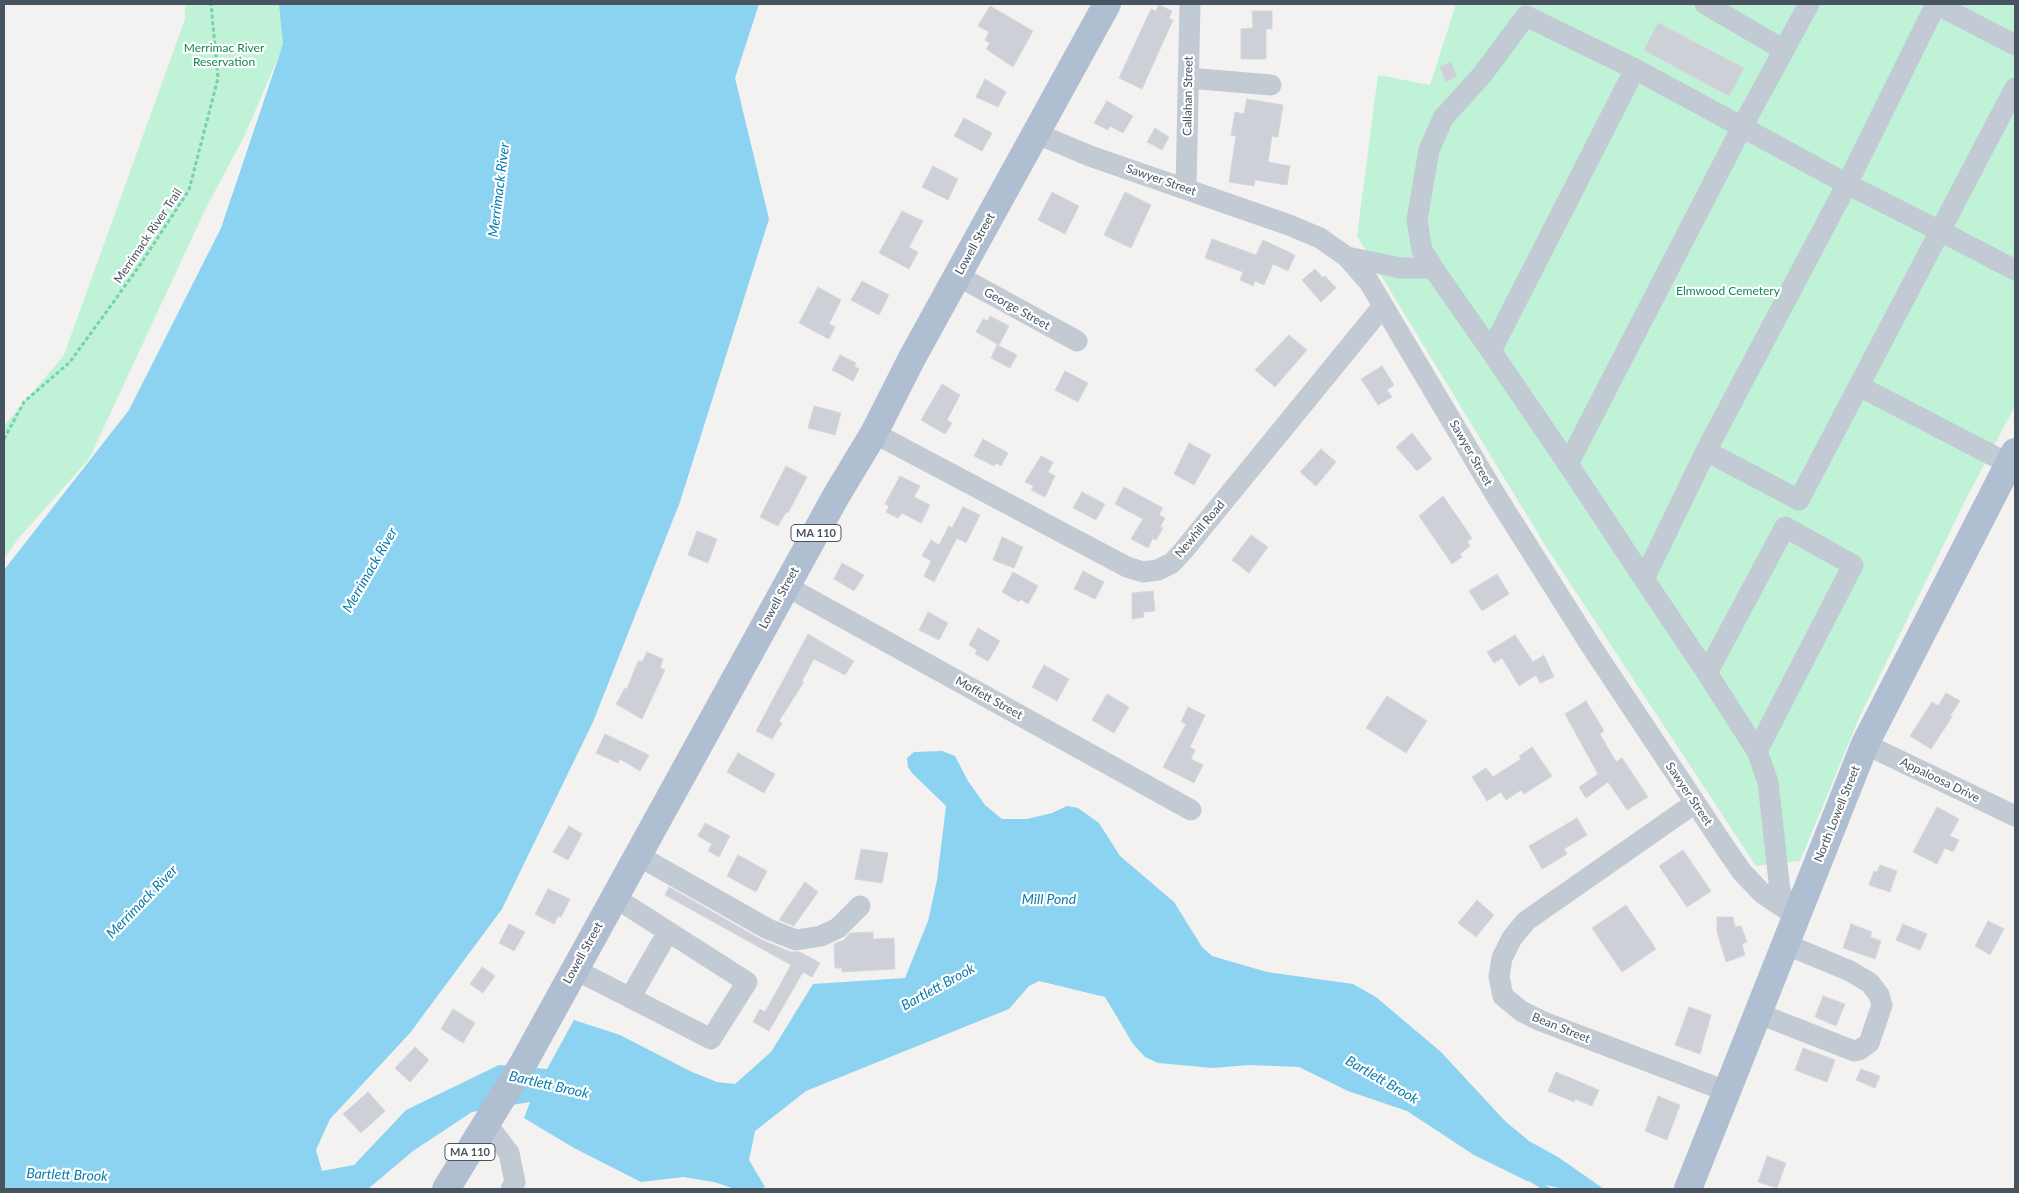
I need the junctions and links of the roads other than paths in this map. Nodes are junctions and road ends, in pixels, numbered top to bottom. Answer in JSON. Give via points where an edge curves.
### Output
{"nodes":[{"id":1,"x":1107,"y":4,"type":"edge"},
{"id":2,"x":1190,"y":4,"type":"edge"},
{"id":3,"x":1705,"y":4,"type":"edge"},
{"id":4,"x":1809,"y":4,"type":"edge"},
{"id":5,"x":1936,"y":4,"type":"edge"},
{"id":6,"x":1530,"y":10,"type":"edge"},
{"id":7,"x":2015,"y":46,"type":"edge"},
{"id":8,"x":1784,"y":50,"type":"junction"},
{"id":9,"x":1635,"y":69,"type":"junction"},
{"id":10,"x":1188,"y":78,"type":"junction"},
{"id":11,"x":1271,"y":85,"type":"dead end"},
{"id":12,"x":2015,"y":88,"type":"edge"},
{"id":13,"x":1742,"y":127,"type":"junction"},
{"id":14,"x":1035,"y":134,"type":"junction"},
{"id":15,"x":1847,"y":184,"type":"junction"},
{"id":16,"x":1186,"y":188,"type":"junction"},
{"id":17,"x":1940,"y":231,"type":"junction"},
{"id":18,"x":1347,"y":257,"type":"junction"},
{"id":19,"x":1433,"y":268,"type":"junction"},
{"id":20,"x":2015,"y":270,"type":"edge"},
{"id":21,"x":958,"y":276,"type":"junction"},
{"id":22,"x":1383,"y":306,"type":"junction"},
{"id":23,"x":1078,"y":341,"type":"dead end"},
{"id":24,"x":1491,"y":351,"type":"junction"},
{"id":25,"x":1859,"y":386,"type":"junction"},
{"id":26,"x":874,"y":433,"type":"junction"},
{"id":27,"x":1706,"y":451,"type":"junction"},
{"id":28,"x":2012,"y":458,"type":"edge"},
{"id":29,"x":1568,"y":464,"type":"junction"},
{"id":30,"x":1799,"y":500,"type":"junction"},
{"id":31,"x":1785,"y":527,"type":"junction"},
{"id":32,"x":1644,"y":579,"type":"junction"},
{"id":33,"x":786,"y":586,"type":"junction"},
{"id":34,"x":1707,"y":672,"type":"junction"},
{"id":35,"x":1865,"y":744,"type":"junction"},
{"id":36,"x":1757,"y":751,"type":"junction"},
{"id":37,"x":1695,"y":802,"type":"junction"},
{"id":38,"x":1191,"y":810,"type":"dead end"},
{"id":39,"x":2015,"y":816,"type":"edge"},
{"id":40,"x":637,"y":855,"type":"junction"},
{"id":41,"x":614,"y":897,"type":"junction"},
{"id":42,"x":860,"y":906,"type":"dead end"},
{"id":43,"x":1796,"y":916,"type":"junction"},
{"id":44,"x":668,"y":932,"type":"junction"},
{"id":45,"x":1785,"y":944,"type":"junction"},
{"id":46,"x":574,"y":969,"type":"junction"},
{"id":47,"x":630,"y":998,"type":"junction"},
{"id":48,"x":1757,"y":1013,"type":"junction"},
{"id":49,"x":1726,"y":1091,"type":"junction"},
{"id":50,"x":490,"y":1119,"type":"junction"},
{"id":51,"x":446,"y":1189,"type":"edge"},
{"id":52,"x":511,"y":1189,"type":"edge"},
{"id":53,"x":1688,"y":1189,"type":"edge"}],
"edges":[{"from":1,"to":14,"type":"main road","name":"Lowell Street","number":"MA 110"},
{"from":2,"to":10,"type":"street","name":"Callahan Street"},
{"from":3,"to":8,"type":"street"},
{"from":4,"to":8,"type":"street"},
{"from":5,"to":7,"type":"street"},
{"from":5,"to":15,"type":"street"},
{"from":6,"to":9,"type":"street"},
{"from":6,"to":19,"type":"street","via":[[1482,75],[1443,118],[1429,150],[1417,220],[1422,250]]},
{"from":8,"to":13,"type":"street"},
{"from":9,"to":13,"type":"street"},
{"from":9,"to":24,"type":"street"},
{"from":10,"to":11,"type":"street"},
{"from":10,"to":16,"type":"street","name":"Callahan Street"},
{"from":12,"to":17,"type":"street"},
{"from":13,"to":15,"type":"street"},
{"from":13,"to":29,"type":"street"},
{"from":14,"to":16,"type":"street","name":"Sawyer Street"},
{"from":14,"to":21,"type":"main road","name":"Lowell Street","number":"MA 110"},
{"from":15,"to":17,"type":"street"},
{"from":15,"to":27,"type":"street"},
{"from":16,"to":18,"type":"street","name":"Sawyer Street","via":[[1320,238]]},
{"from":17,"to":20,"type":"street"},
{"from":17,"to":25,"type":"street"},
{"from":18,"to":19,"type":"street","via":[[1401,268]]},
{"from":18,"to":22,"type":"street","name":"Sawyer Street","via":[[1369,282]]},
{"from":19,"to":24,"type":"street"},
{"from":21,"to":23,"type":"street","name":"George Street"},
{"from":21,"to":26,"type":"main road","name":"Lowell Street","number":"MA 110"},
{"from":22,"to":26,"type":"street","name":"Newhill Road","via":[[1183,551],[1172,563],[1158,570],[1143,572],[1127,568]]},
{"from":22,"to":37,"type":"street","name":"Sawyer Street","via":[[1554,589]]},
{"from":24,"to":29,"type":"street"},
{"from":25,"to":28,"type":"street"},
{"from":25,"to":30,"type":"street"},
{"from":26,"to":33,"type":"main road","name":"Lowell Street","number":"MA 110"},
{"from":27,"to":30,"type":"street"},
{"from":27,"to":32,"type":"street"},
{"from":28,"to":35,"type":"main road","name":"North Lowell Street"},
{"from":29,"to":32,"type":"street"},
{"from":30,"to":31,"type":"street"},
{"from":31,"to":34,"type":"street"},
{"from":31,"to":36,"type":"street","via":[[1854,565]]},
{"from":32,"to":34,"type":"street"},
{"from":33,"to":38,"type":"street","name":"Moffett Street"},
{"from":33,"to":40,"type":"main road","name":"Lowell Street","number":"MA 110"},
{"from":34,"to":36,"type":"street"},
{"from":35,"to":39,"type":"street","name":"Appaloosa Drive"},
{"from":35,"to":43,"type":"main road","name":"North Lowell Street"},
{"from":36,"to":43,"type":"street","via":[[1768,782],[1780,891]]},
{"from":37,"to":43,"type":"street","name":"Sawyer Street","via":[[1742,872],[1762,893]]},
{"from":37,"to":49,"type":"street","name":"Bean Street","via":[[1526,921],[1502,958],[1500,977],[1503,996],[1521,1011]]},
{"from":40,"to":41,"type":"main road","name":"Lowell Street","number":"MA 110"},
{"from":40,"to":42,"type":"street","via":[[768,929],[796,940],[821,936],[838,928]]},
{"from":41,"to":44,"type":"street"},
{"from":41,"to":46,"type":"main road","name":"Lowell Street","number":"MA 110"},
{"from":43,"to":45,"type":"main road","name":"North Lowell Street"},
{"from":44,"to":47,"type":"street"},
{"from":44,"to":47,"type":"street","via":[[747,982],[711,1039]]},
{"from":45,"to":48,"type":"main road","name":"North Lowell Street"},
{"from":45,"to":48,"type":"street","via":[[1850,971],[1870,983],[1882,1005],[1869,1043],[1854,1051]]},
{"from":46,"to":47,"type":"street"},
{"from":46,"to":50,"type":"main road","name":"Lowell Street","number":"MA 110"},
{"from":48,"to":49,"type":"main road","name":"North Lowell Street"},
{"from":49,"to":53,"type":"main road","name":"North Lowell Street"},
{"from":50,"to":51,"type":"main road","name":"Lowell Street","number":"MA 110"},
{"from":50,"to":52,"type":"street","via":[[509,1153],[514,1182]]}]}
